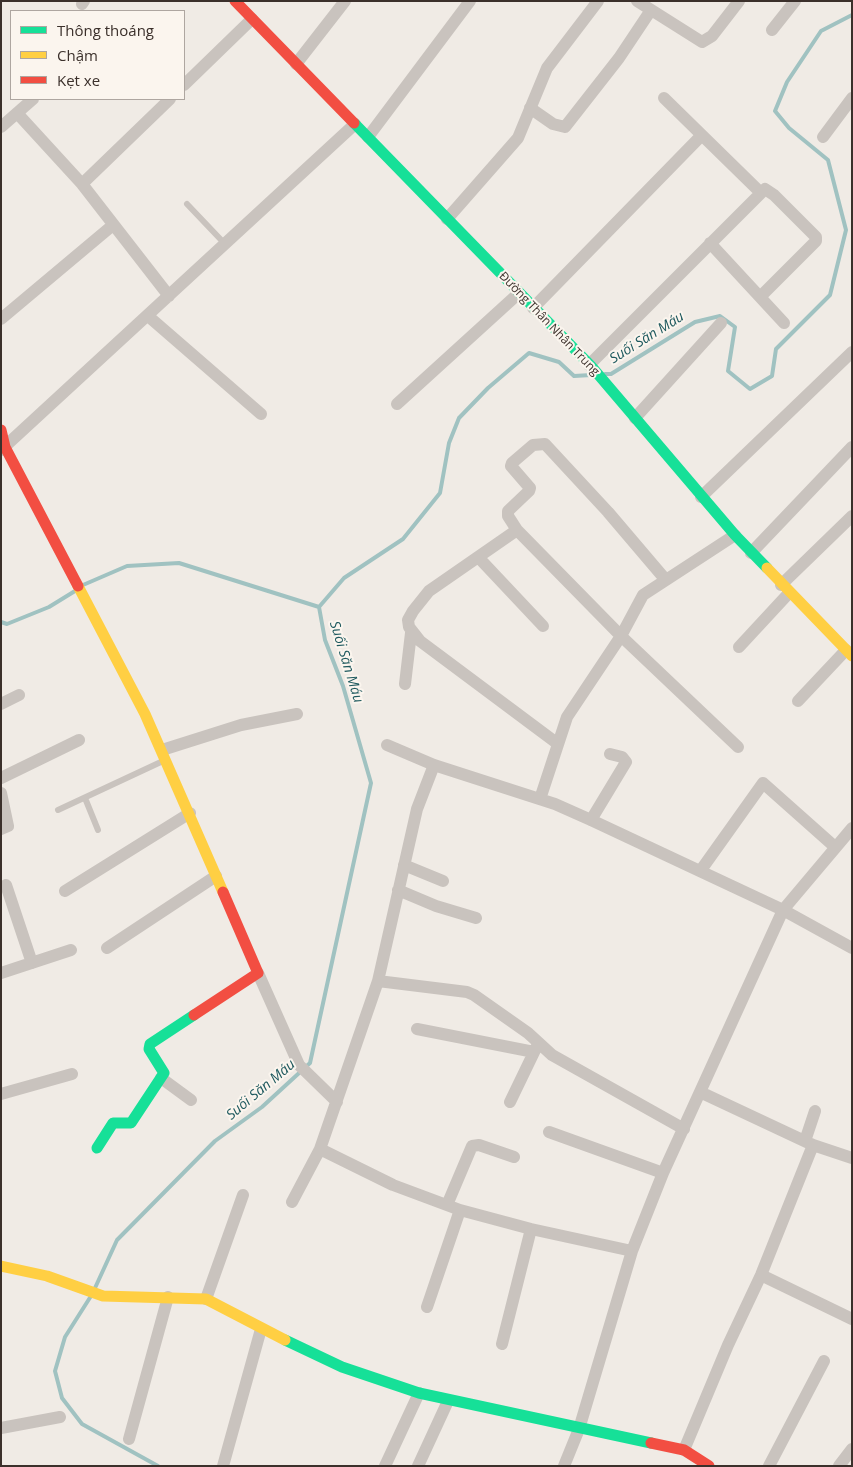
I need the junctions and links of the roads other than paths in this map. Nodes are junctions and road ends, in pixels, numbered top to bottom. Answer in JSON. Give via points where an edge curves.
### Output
{"nodes":[{"id":1,"x":235,"y":1,"type":"edge"},
{"id":2,"x":345,"y":1,"type":"edge"},
{"id":3,"x":470,"y":1,"type":"edge"},
{"id":4,"x":598,"y":1,"type":"edge"},
{"id":5,"x":637,"y":1,"type":"edge"},
{"id":6,"x":739,"y":1,"type":"edge"},
{"id":7,"x":795,"y":1,"type":"edge"},
{"id":8,"x":651,"y":10,"type":"junction"},
{"id":9,"x":252,"y":19,"type":"junction"},
{"id":10,"x":772,"y":30,"type":"dead end"},
{"id":11,"x":296,"y":64,"type":"junction"},
{"id":12,"x":185,"y":84,"type":"edge"},
{"id":13,"x":664,"y":98,"type":"dead end"},
{"id":14,"x":852,"y":98,"type":"edge"},
{"id":15,"x":32,"y":100,"type":"edge"},
{"id":16,"x":169,"y":100,"type":"edge"},
{"id":17,"x":530,"y":108,"type":"junction"},
{"id":18,"x":17,"y":113,"type":"junction"},
{"id":19,"x":356,"y":124,"type":"junction"},
{"id":20,"x":1,"y":127,"type":"edge"},
{"id":21,"x":701,"y":136,"type":"junction"},
{"id":22,"x":823,"y":137,"type":"dead end"},
{"id":23,"x":368,"y":138,"type":"junction"},
{"id":24,"x":82,"y":184,"type":"junction"},
{"id":25,"x":760,"y":192,"type":"junction"},
{"id":26,"x":187,"y":204,"type":"dead end"},
{"id":27,"x":448,"y":219,"type":"junction"},
{"id":28,"x":113,"y":225,"type":"junction"},
{"id":29,"x":710,"y":243,"type":"junction"},
{"id":30,"x":225,"y":244,"type":"junction"},
{"id":31,"x":519,"y":293,"type":"junction"},
{"id":32,"x":169,"y":296,"type":"junction"},
{"id":33,"x":760,"y":297,"type":"junction"},
{"id":34,"x":533,"y":308,"type":"junction"},
{"id":35,"x":148,"y":316,"type":"junction"},
{"id":36,"x":1,"y":319,"type":"edge"},
{"id":37,"x":721,"y":323,"type":"dead end"},
{"id":38,"x":784,"y":323,"type":"dead end"},
{"id":39,"x":852,"y":352,"type":"edge"},
{"id":40,"x":590,"y":366,"type":"junction"},
{"id":41,"x":397,"y":404,"type":"dead end"},
{"id":42,"x":261,"y":414,"type":"dead end"},
{"id":43,"x":635,"y":418,"type":"junction"},
{"id":44,"x":1,"y":430,"type":"edge"},
{"id":45,"x":852,"y":447,"type":"edge"},
{"id":46,"x":3,"y":448,"type":"edge"},
{"id":47,"x":701,"y":497,"type":"junction"},
{"id":48,"x":850,"y":522,"type":"edge"},
{"id":49,"x":517,"y":530,"type":"junction"},
{"id":50,"x":735,"y":535,"type":"junction"},
{"id":51,"x":751,"y":553,"type":"junction"},
{"id":52,"x":479,"y":558,"type":"junction"},
{"id":53,"x":665,"y":579,"type":"junction"},
{"id":54,"x":785,"y":589,"type":"junction"},
{"id":55,"x":543,"y":626,"type":"dead end"},
{"id":56,"x":411,"y":633,"type":"junction"},
{"id":57,"x":620,"y":636,"type":"junction"},
{"id":58,"x":739,"y":647,"type":"dead end"},
{"id":59,"x":849,"y":653,"type":"edge"},
{"id":60,"x":404,"y":684,"type":"dead end"},
{"id":61,"x":19,"y":695,"type":"dead end"},
{"id":62,"x":798,"y":701,"type":"dead end"},
{"id":63,"x":1,"y":704,"type":"edge"},
{"id":64,"x":297,"y":714,"type":"dead end"},
{"id":65,"x":79,"y":740,"type":"dead end"},
{"id":66,"x":558,"y":744,"type":"junction"},
{"id":67,"x":387,"y":745,"type":"dead end"},
{"id":68,"x":738,"y":747,"type":"dead end"},
{"id":69,"x":610,"y":754,"type":"dead end"},
{"id":70,"x":165,"y":755,"type":"junction"},
{"id":71,"x":434,"y":765,"type":"junction"},
{"id":72,"x":1,"y":778,"type":"edge"},
{"id":73,"x":1,"y":793,"type":"edge"},
{"id":74,"x":85,"y":798,"type":"junction"},
{"id":75,"x":540,"y":799,"type":"junction"},
{"id":76,"x":58,"y":810,"type":"dead end"},
{"id":77,"x":190,"y":813,"type":"junction"},
{"id":78,"x":592,"y":820,"type":"junction"},
{"id":79,"x":852,"y":828,"type":"edge"},
{"id":80,"x":1,"y":829,"type":"edge"},
{"id":81,"x":98,"y":830,"type":"dead end"},
{"id":82,"x":835,"y":847,"type":"junction"},
{"id":83,"x":404,"y":866,"type":"junction"},
{"id":84,"x":701,"y":870,"type":"junction"},
{"id":85,"x":216,"y":876,"type":"junction"},
{"id":86,"x":443,"y":881,"type":"dead end"},
{"id":87,"x":6,"y":885,"type":"dead end"},
{"id":88,"x":398,"y":890,"type":"junction"},
{"id":89,"x":65,"y":891,"type":"dead end"},
{"id":90,"x":783,"y":910,"type":"junction"},
{"id":91,"x":476,"y":918,"type":"dead end"},
{"id":92,"x":849,"y":943,"type":"edge"},
{"id":93,"x":107,"y":948,"type":"dead end"},
{"id":94,"x":71,"y":950,"type":"dead end"},
{"id":95,"x":32,"y":963,"type":"junction"},
{"id":96,"x":1,"y":973,"type":"edge"},
{"id":97,"x":258,"y":973,"type":"junction"},
{"id":98,"x":378,"y":981,"type":"junction"},
{"id":99,"x":416,"y":1030,"type":"dead end"},
{"id":100,"x":536,"y":1048,"type":"junction"},
{"id":101,"x":72,"y":1074,"type":"dead end"},
{"id":102,"x":161,"y":1078,"type":"junction"},
{"id":103,"x":700,"y":1092,"type":"junction"},
{"id":104,"x":1,"y":1094,"type":"edge"},
{"id":105,"x":191,"y":1100,"type":"dead end"},
{"id":106,"x":337,"y":1102,"type":"junction"},
{"id":107,"x":510,"y":1102,"type":"dead end"},
{"id":108,"x":814,"y":1111,"type":"dead end"},
{"id":109,"x":684,"y":1129,"type":"junction"},
{"id":110,"x":549,"y":1132,"type":"dead end"},
{"id":111,"x":809,"y":1143,"type":"junction"},
{"id":112,"x":97,"y":1148,"type":"dead end"},
{"id":113,"x":320,"y":1150,"type":"junction"},
{"id":114,"x":514,"y":1157,"type":"dead end"},
{"id":115,"x":852,"y":1158,"type":"edge"},
{"id":116,"x":664,"y":1173,"type":"junction"},
{"id":117,"x":243,"y":1195,"type":"dead end"},
{"id":118,"x":292,"y":1202,"type":"dead end"},
{"id":119,"x":447,"y":1205,"type":"junction"},
{"id":120,"x":460,"y":1210,"type":"junction"},
{"id":121,"x":532,"y":1229,"type":"junction"},
{"id":122,"x":632,"y":1251,"type":"junction"},
{"id":123,"x":1,"y":1266,"type":"edge"},
{"id":124,"x":761,"y":1275,"type":"junction"},
{"id":125,"x":168,"y":1297,"type":"junction"},
{"id":126,"x":206,"y":1298,"type":"junction"},
{"id":127,"x":426,"y":1307,"type":"dead end"},
{"id":128,"x":852,"y":1319,"type":"edge"},
{"id":129,"x":261,"y":1329,"type":"junction"},
{"id":130,"x":502,"y":1344,"type":"dead end"},
{"id":131,"x":824,"y":1361,"type":"dead end"},
{"id":132,"x":419,"y":1393,"type":"junction"},
{"id":133,"x":448,"y":1401,"type":"junction"},
{"id":134,"x":60,"y":1417,"type":"dead end"},
{"id":135,"x":1,"y":1428,"type":"edge"},
{"id":136,"x":579,"y":1429,"type":"junction"},
{"id":137,"x":129,"y":1439,"type":"dead end"},
{"id":138,"x":852,"y":1449,"type":"edge"},
{"id":139,"x":684,"y":1450,"type":"junction"},
{"id":140,"x":704,"y":1464,"type":"edge"},
{"id":141,"x":223,"y":1466,"type":"edge"},
{"id":142,"x":385,"y":1466,"type":"edge"},
{"id":143,"x":418,"y":1466,"type":"edge"},
{"id":144,"x":564,"y":1466,"type":"edge"},
{"id":145,"x":769,"y":1466,"type":"edge"},
{"id":146,"x":839,"y":1466,"type":"edge"}],
"edges":[{"from":1,"to":9,"type":"street","name":"Đường Thân Nhân Trung"},
{"from":2,"to":11,"type":"street"},
{"from":3,"to":23,"type":"street"},
{"from":4,"to":17,"type":"street","via":[[547,68]]},
{"from":5,"to":8,"type":"street"},
{"from":6,"to":8,"type":"street","via":[[712,36],[702,42]]},
{"from":7,"to":10,"type":"street"},
{"from":8,"to":17,"type":"street","via":[[566,126],[553,124]]},
{"from":9,"to":11,"type":"street","name":"Đường Thân Nhân Trung"},
{"from":9,"to":12,"type":"street"},
{"from":11,"to":19,"type":"street","name":"Đường Thân Nhân Trung"},
{"from":13,"to":21,"type":"street"},
{"from":14,"to":22,"type":"street"},
{"from":15,"to":18,"type":"street"},
{"from":16,"to":24,"type":"street"},
{"from":17,"to":27,"type":"street","via":[[518,138]]},
{"from":18,"to":20,"type":"street"},
{"from":18,"to":24,"type":"street"},
{"from":19,"to":23,"type":"street","name":"Đường Thân Nhân Trung"},
{"from":19,"to":30,"type":"street"},
{"from":21,"to":25,"type":"street"},
{"from":21,"to":34,"type":"street"},
{"from":23,"to":27,"type":"street","name":"Đường Thân Nhân Trung"},
{"from":24,"to":28,"type":"street"},
{"from":25,"to":29,"type":"street"},
{"from":25,"to":33,"type":"street","via":[[765,189],[774,194],[816,237]]},
{"from":26,"to":30,"type":"lane"},
{"from":27,"to":31,"type":"street","name":"Đường Thân Nhân Trung"},
{"from":28,"to":32,"type":"street"},
{"from":28,"to":36,"type":"street"},
{"from":29,"to":33,"type":"street"},
{"from":29,"to":40,"type":"street"},
{"from":30,"to":32,"type":"street"},
{"from":31,"to":34,"type":"street","name":"Đường Thân Nhân Trung"},
{"from":31,"to":41,"type":"street"},
{"from":32,"to":35,"type":"street"},
{"from":33,"to":38,"type":"street"},
{"from":34,"to":40,"type":"street","name":"Đường Thân Nhân Trung"},
{"from":35,"to":42,"type":"street"},
{"from":35,"to":46,"type":"street"},
{"from":37,"to":43,"type":"street"},
{"from":39,"to":47,"type":"street"},
{"from":40,"to":43,"type":"street","name":"Đường Thân Nhân Trung"},
{"from":43,"to":47,"type":"street","name":"Đường Thân Nhân Trung"},
{"from":44,"to":46,"type":"street"},
{"from":45,"to":51,"type":"street"},
{"from":46,"to":70,"type":"street"},
{"from":47,"to":50,"type":"street","name":"Đường Thân Nhân Trung"},
{"from":48,"to":54,"type":"street"},
{"from":49,"to":52,"type":"street"},
{"from":49,"to":53,"type":"street","via":[[508,511],[530,488],[511,466],[533,445],[545,444]]},
{"from":49,"to":57,"type":"street"},
{"from":50,"to":51,"type":"street","name":"Đường Thân Nhân Trung"},
{"from":50,"to":53,"type":"street"},
{"from":51,"to":54,"type":"street","name":"Đường Thân Nhân Trung"},
{"from":52,"to":55,"type":"street"},
{"from":52,"to":56,"type":"street","via":[[429,591],[408,620]]},
{"from":53,"to":57,"type":"street","via":[[643,594]]},
{"from":54,"to":58,"type":"street"},
{"from":54,"to":59,"type":"street","name":"Đường Thân Nhân Trung"},
{"from":56,"to":60,"type":"street"},
{"from":56,"to":66,"type":"street"},
{"from":57,"to":66,"type":"street","via":[[567,717]]},
{"from":57,"to":68,"type":"street"},
{"from":59,"to":62,"type":"street"},
{"from":61,"to":63,"type":"street"},
{"from":64,"to":70,"type":"street","via":[[242,725]]},
{"from":65,"to":72,"type":"street"},
{"from":66,"to":75,"type":"street"},
{"from":67,"to":71,"type":"street"},
{"from":69,"to":78,"type":"street","via":[[622,757],[626,762]]},
{"from":70,"to":74,"type":"lane"},
{"from":70,"to":77,"type":"street"},
{"from":71,"to":75,"type":"street"},
{"from":71,"to":83,"type":"street","via":[[416,809]]},
{"from":73,"to":80,"type":"street","via":[[8,826]]},
{"from":74,"to":76,"type":"lane"},
{"from":74,"to":81,"type":"lane"},
{"from":75,"to":78,"type":"street"},
{"from":77,"to":85,"type":"street"},
{"from":77,"to":89,"type":"street"},
{"from":78,"to":84,"type":"street"},
{"from":79,"to":82,"type":"street"},
{"from":82,"to":84,"type":"street","via":[[763,783]]},
{"from":82,"to":90,"type":"street"},
{"from":83,"to":86,"type":"street"},
{"from":83,"to":88,"type":"street"},
{"from":84,"to":90,"type":"street"},
{"from":85,"to":93,"type":"street"},
{"from":85,"to":97,"type":"street"},
{"from":87,"to":95,"type":"street"},
{"from":88,"to":91,"type":"street"},
{"from":88,"to":98,"type":"street"},
{"from":90,"to":92,"type":"street"},
{"from":90,"to":103,"type":"street"},
{"from":94,"to":95,"type":"street"},
{"from":95,"to":96,"type":"street"},
{"from":97,"to":102,"type":"street","via":[[150,1044],[149,1049],[164,1073]]},
{"from":97,"to":106,"type":"street","via":[[303,1070]]},
{"from":98,"to":100,"type":"street","via":[[467,992],[528,1033]]},
{"from":98,"to":106,"type":"street"},
{"from":99,"to":100,"type":"street"},
{"from":100,"to":107,"type":"street"},
{"from":100,"to":109,"type":"street"},
{"from":101,"to":104,"type":"street"},
{"from":102,"to":105,"type":"street"},
{"from":102,"to":112,"type":"street","via":[[131,1122],[113,1122]]},
{"from":103,"to":109,"type":"street"},
{"from":103,"to":111,"type":"street"},
{"from":106,"to":113,"type":"street"},
{"from":108,"to":111,"type":"street"},
{"from":109,"to":116,"type":"street"},
{"from":110,"to":116,"type":"street"},
{"from":111,"to":115,"type":"street"},
{"from":111,"to":124,"type":"street"},
{"from":113,"to":118,"type":"street"},
{"from":113,"to":119,"type":"street","via":[[393,1185]]},
{"from":114,"to":119,"type":"street","via":[[479,1145],[472,1146]]},
{"from":116,"to":122,"type":"street"},
{"from":117,"to":126,"type":"street"},
{"from":119,"to":120,"type":"street"},
{"from":120,"to":121,"type":"street"},
{"from":120,"to":127,"type":"street"},
{"from":121,"to":122,"type":"street"},
{"from":121,"to":130,"type":"street"},
{"from":122,"to":136,"type":"street"},
{"from":123,"to":125,"type":"street","via":[[47,1276],[104,1296]]},
{"from":124,"to":128,"type":"street"},
{"from":124,"to":139,"type":"street"},
{"from":125,"to":126,"type":"street"},
{"from":125,"to":137,"type":"street"},
{"from":126,"to":129,"type":"street"},
{"from":129,"to":132,"type":"street","via":[[342,1367]]},
{"from":129,"to":141,"type":"street"},
{"from":131,"to":145,"type":"street"},
{"from":132,"to":133,"type":"street"},
{"from":132,"to":142,"type":"street"},
{"from":133,"to":136,"type":"street"},
{"from":133,"to":143,"type":"street"},
{"from":134,"to":135,"type":"street"},
{"from":136,"to":139,"type":"street"},
{"from":136,"to":144,"type":"street"},
{"from":138,"to":146,"type":"street"},
{"from":139,"to":140,"type":"street"}]}
